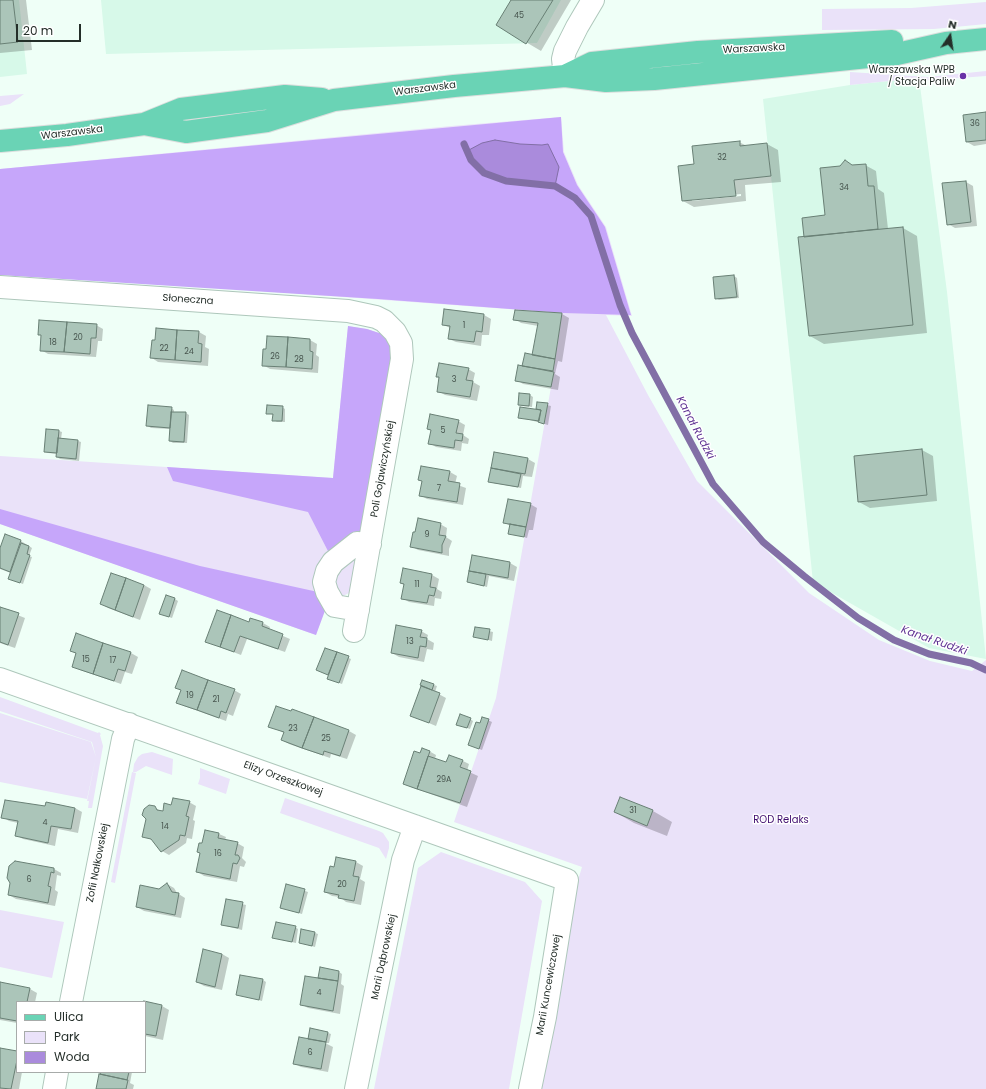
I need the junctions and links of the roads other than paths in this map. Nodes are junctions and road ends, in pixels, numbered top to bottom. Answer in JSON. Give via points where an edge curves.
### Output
{"nodes":[{"id":1,"x":593,"y":0,"type":"edge"},
{"id":2,"x":986,"y":40,"type":"edge"},
{"id":3,"x":565,"y":76,"type":"junction"},
{"id":4,"x":0,"y":141,"type":"edge"},
{"id":5,"x":0,"y":287,"type":"edge"},
{"id":6,"x":376,"y":317,"type":"joint"},
{"id":7,"x":370,"y":544,"type":"junction"},
{"id":8,"x":358,"y":610,"type":"junction"},
{"id":9,"x":354,"y":631,"type":"dead end"},
{"id":10,"x":0,"y":679,"type":"edge"},
{"id":11,"x":129,"y":724,"type":"junction"},
{"id":12,"x":415,"y":826,"type":"junction"},
{"id":13,"x":567,"y":880,"type":"joint"},
{"id":14,"x":71,"y":1001,"type":"edge"},
{"id":15,"x":57,"y":1073,"type":"edge"},
{"id":16,"x":54,"y":1089,"type":"edge"},
{"id":17,"x":356,"y":1089,"type":"edge"},
{"id":18,"x":530,"y":1089,"type":"edge"}],
"edges":[{"from":1,"to":3,"type":"street","via":[[565,51]]},
{"from":2,"to":3,"type":"main road","name":"Warszawska","via":[[946,43],[896,54],[654,79],[606,81]]},
{"from":3,"to":4,"type":"main road","name":"Warszawska","via":[[334,100],[284,96],[181,109],[144,124]]},
{"from":5,"to":6,"type":"street","name":"Słoneczna","via":[[348,311]]},
{"from":6,"to":7,"type":"street","name":"Poli Gojawiczyńskiej","via":[[395,332],[401,343],[402,359]]},
{"from":7,"to":8,"type":"street","name":"Poli Gojawiczyńskiej"},
{"from":7,"to":8,"type":"street","via":[[357,543],[333,562],[326,571],[324,582],[335,606]]},
{"from":8,"to":9,"type":"street","name":"Poli Gojawiczyńskiej"},
{"from":10,"to":11,"type":"street","name":"Elizy Orzeszkowej"},
{"from":11,"to":12,"type":"street","name":"Elizy Orzeszkowej"},
{"from":11,"to":14,"type":"street","name":"Zofii Nałkowskiej","via":[[123,739]]},
{"from":12,"to":13,"type":"street","name":"Elizy Orzeszkowej"},
{"from":12,"to":17,"type":"street","name":"Marii Dąbrowskiej","via":[[404,860]]},
{"from":13,"to":18,"type":"street","name":"Marii Kuncewiczowej","via":[[545,1017]]},
{"from":15,"to":16,"type":"street"}]}
